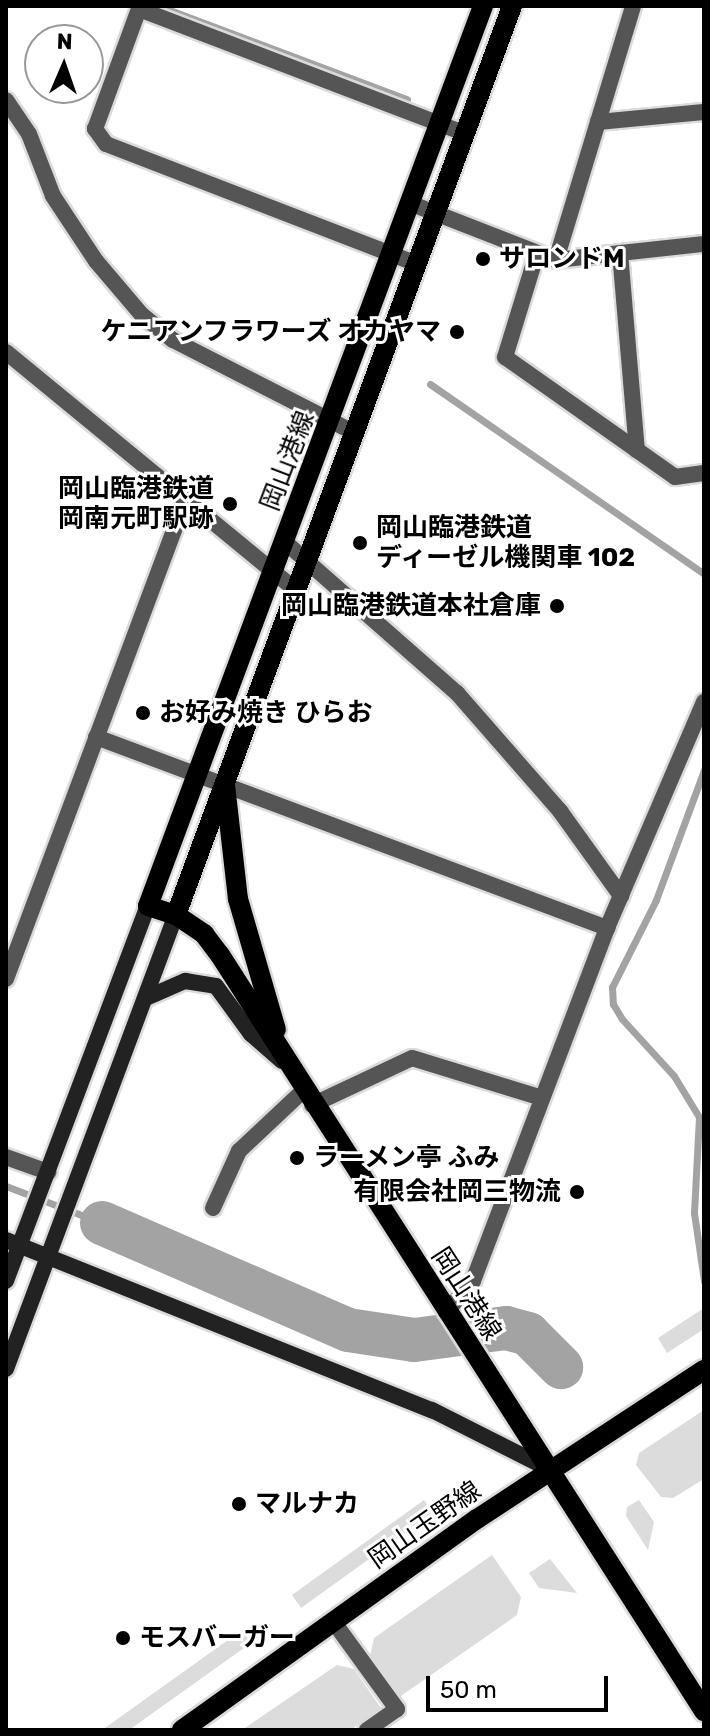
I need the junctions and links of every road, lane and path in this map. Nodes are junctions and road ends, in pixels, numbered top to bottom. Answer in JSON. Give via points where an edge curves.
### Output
{"nodes":[{"id":1,"x":483,"y":6,"type":"edge"},
{"id":2,"x":512,"y":6,"type":"edge"},
{"id":3,"x":633,"y":6,"type":"edge"},
{"id":4,"x":6,"y":100,"type":"edge"},
{"id":5,"x":704,"y":112,"type":"edge"},
{"id":6,"x":598,"y":122,"type":"junction"},
{"id":7,"x":441,"y":125,"type":"junction"},
{"id":8,"x":466,"y":134,"type":"junction"},
{"id":9,"x":412,"y":204,"type":"junction"},
{"id":10,"x":436,"y":213,"type":"junction"},
{"id":11,"x":704,"y":244,"type":"edge"},
{"id":12,"x":537,"y":253,"type":"junction"},
{"id":13,"x":620,"y":253,"type":"junction"},
{"id":14,"x":393,"y":255,"type":"junction"},
{"id":15,"x":556,"y":260,"type":"junction"},
{"id":16,"x":417,"y":264,"type":"junction"},
{"id":17,"x":6,"y":352,"type":"edge"},
{"id":18,"x":330,"y":423,"type":"junction"},
{"id":19,"x":355,"y":433,"type":"junction"},
{"id":20,"x":637,"y":450,"type":"junction"},
{"id":21,"x":704,"y":473,"type":"edge"},
{"id":22,"x":185,"y":501,"type":"junction"},
{"id":23,"x":285,"y":542,"type":"junction"},
{"id":24,"x":309,"y":560,"type":"junction"},
{"id":25,"x":274,"y":573,"type":"junction"},
{"id":26,"x":297,"y":591,"type":"junction"},
{"id":27,"x":704,"y":702,"type":"edge"},
{"id":28,"x":96,"y":737,"type":"junction"},
{"id":29,"x":198,"y":775,"type":"junction"},
{"id":30,"x":225,"y":785,"type":"junction"},
{"id":31,"x":621,"y":896,"type":"junction"},
{"id":32,"x":148,"y":906,"type":"junction"},
{"id":33,"x":176,"y":915,"type":"junction"},
{"id":34,"x":607,"y":928,"type":"junction"},
{"id":35,"x":6,"y":979,"type":"edge"},
{"id":36,"x":146,"y":998,"type":"junction"},
{"id":37,"x":286,"y":1064,"type":"junction"},
{"id":38,"x":308,"y":1098,"type":"junction"},
{"id":39,"x":542,"y":1098,"type":"junction"},
{"id":40,"x":6,"y":1157,"type":"edge"},
{"id":41,"x":45,"y":1179,"type":"junction"},
{"id":42,"x":213,"y":1208,"type":"dead end"},
{"id":43,"x":13,"y":1243,"type":"edge"},
{"id":44,"x":48,"y":1259,"type":"junction"},
{"id":45,"x":6,"y":1281,"type":"edge"},
{"id":46,"x":446,"y":1312,"type":"junction"},
{"id":47,"x":6,"y":1369,"type":"edge"},
{"id":48,"x":704,"y":1370,"type":"edge"},
{"id":49,"x":550,"y":1469,"type":"junction"},
{"id":50,"x":333,"y":1621,"type":"junction"},
{"id":51,"x":704,"y":1711,"type":"edge"},
{"id":52,"x":182,"y":1730,"type":"edge"},
{"id":53,"x":367,"y":1730,"type":"edge"}],
"edges":[{"from":1,"to":7,"type":"main road","name":"岡山港線"},
{"from":2,"to":8,"type":"main road","name":"岡山港線"},
{"from":3,"to":6,"type":"street"},
{"from":4,"to":18,"type":"street","via":[[29,134],[53,196],[96,261],[142,315],[173,340]]},
{"from":5,"to":6,"type":"street"},
{"from":6,"to":15,"type":"street"},
{"from":7,"to":8,"type":"street"},
{"from":7,"to":9,"type":"main road","name":"岡山港線"},
{"from":7,"to":14,"type":"street","via":[[139,9],[95,129],[106,144]]},
{"from":8,"to":10,"type":"main road","name":"岡山港線"},
{"from":9,"to":10,"type":"street"},
{"from":9,"to":14,"type":"main road","name":"岡山港線"},
{"from":10,"to":12,"type":"street"},
{"from":10,"to":16,"type":"main road","name":"岡山港線"},
{"from":11,"to":13,"type":"street"},
{"from":12,"to":15,"type":"street"},
{"from":12,"to":20,"type":"street","via":[[505,357]]},
{"from":13,"to":15,"type":"street"},
{"from":13,"to":20,"type":"street"},
{"from":14,"to":16,"type":"street"},
{"from":14,"to":18,"type":"main road","name":"岡山港線"},
{"from":16,"to":19,"type":"main road","name":"岡山港線"},
{"from":17,"to":22,"type":"street"},
{"from":18,"to":19,"type":"street"},
{"from":18,"to":23,"type":"main road","name":"岡山港線"},
{"from":19,"to":24,"type":"main road","name":"岡山港線"},
{"from":20,"to":21,"type":"street","via":[[675,477]]},
{"from":22,"to":25,"type":"street"},
{"from":22,"to":28,"type":"street"},
{"from":23,"to":24,"type":"street"},
{"from":23,"to":25,"type":"main road","name":"岡山港線"},
{"from":24,"to":26,"type":"main road","name":"岡山港線"},
{"from":24,"to":31,"type":"street","via":[[457,693],[560,811]]},
{"from":25,"to":26,"type":"street"},
{"from":25,"to":29,"type":"main road","name":"岡山港線"},
{"from":26,"to":30,"type":"main road","name":"岡山港線"},
{"from":27,"to":31,"type":"street"},
{"from":28,"to":29,"type":"street"},
{"from":28,"to":35,"type":"street"},
{"from":29,"to":30,"type":"street"},
{"from":29,"to":32,"type":"main road","name":"岡山港線"},
{"from":30,"to":33,"type":"main road","name":"岡山港線"},
{"from":30,"to":34,"type":"street"},
{"from":30,"to":37,"type":"main road","via":[[238,899]]},
{"from":31,"to":34,"type":"street"},
{"from":32,"to":33,"type":"main road","name":"岡山港線"},
{"from":32,"to":41,"type":"street"},
{"from":33,"to":36,"type":"street"},
{"from":33,"to":37,"type":"main road","name":"岡山港線","via":[[204,934],[220,955]]},
{"from":34,"to":39,"type":"street"},
{"from":36,"to":37,"type":"street","via":[[185,981],[216,986],[251,1034]]},
{"from":36,"to":44,"type":"street"},
{"from":37,"to":38,"type":"main road","name":"岡山港線"},
{"from":38,"to":39,"type":"street","via":[[412,1058]]},
{"from":38,"to":42,"type":"street","via":[[239,1151]]},
{"from":38,"to":46,"type":"main road","name":"岡山港線"},
{"from":39,"to":46,"type":"street","via":[[473,1281]]},
{"from":40,"to":41,"type":"street"},
{"from":41,"to":43,"type":"street"},
{"from":43,"to":44,"type":"street"},
{"from":43,"to":45,"type":"street"},
{"from":44,"to":47,"type":"street"},
{"from":44,"to":49,"type":"street","via":[[432,1410]]},
{"from":46,"to":49,"type":"main road","name":"岡山港線"},
{"from":48,"to":49,"type":"main road","name":"岡山玉野線"},
{"from":49,"to":50,"type":"main road","name":"岡山玉野線"},
{"from":49,"to":51,"type":"main road","name":"岡山港線"},
{"from":50,"to":52,"type":"main road","name":"岡山玉野線"},
{"from":50,"to":53,"type":"street","via":[[397,1709]]}]}
